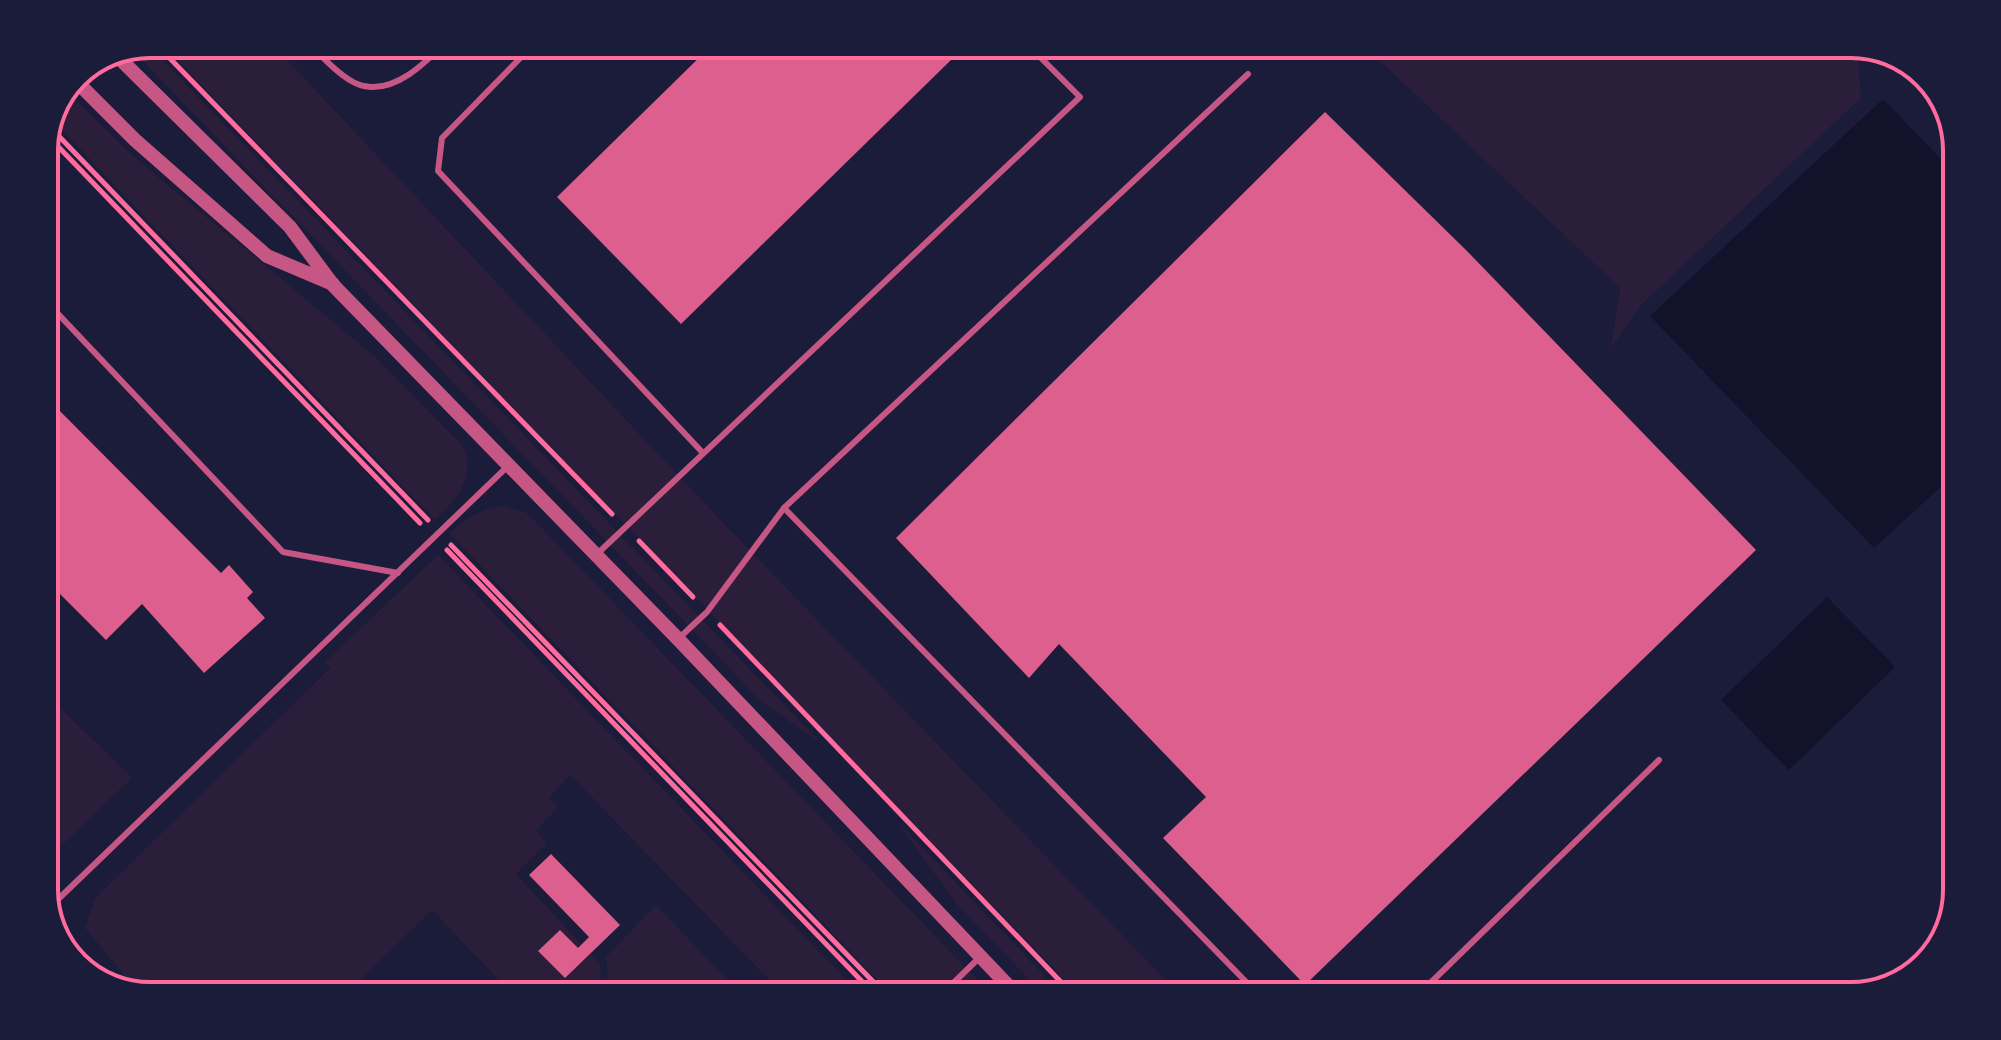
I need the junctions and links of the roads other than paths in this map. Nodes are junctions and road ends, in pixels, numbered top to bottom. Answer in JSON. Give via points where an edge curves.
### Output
{"nodes":[{"id":1,"x":323,"y":58,"type":"edge"},
{"id":2,"x":430,"y":58,"type":"edge"},
{"id":3,"x":520,"y":58,"type":"edge"},
{"id":4,"x":1041,"y":58,"type":"edge"},
{"id":5,"x":124,"y":62,"type":"edge"},
{"id":6,"x":1248,"y":74,"type":"dead end"},
{"id":7,"x":83,"y":88,"type":"edge"},
{"id":8,"x":333,"y":285,"type":"junction"},
{"id":9,"x":58,"y":314,"type":"edge"},
{"id":10,"x":703,"y":453,"type":"junction"},
{"id":11,"x":508,"y":466,"type":"junction"},
{"id":12,"x":784,"y":508,"type":"junction"},
{"id":13,"x":596,"y":555,"type":"junction"},
{"id":14,"x":398,"y":573,"type":"junction"},
{"id":15,"x":678,"y":639,"type":"junction"},
{"id":16,"x":1659,"y":760,"type":"dead end"},
{"id":17,"x":58,"y":899,"type":"edge"},
{"id":18,"x":980,"y":957,"type":"junction"},
{"id":19,"x":954,"y":982,"type":"edge"},
{"id":20,"x":1004,"y":982,"type":"edge"},
{"id":21,"x":1245,"y":982,"type":"edge"},
{"id":22,"x":1431,"y":982,"type":"edge"}],
"edges":[{"from":1,"to":2,"type":"lane","via":[[363,86],[387,84]]},
{"from":3,"to":10,"type":"lane","via":[[442,138],[438,171]]},
{"from":4,"to":10,"type":"lane","via":[[1080,97]]},
{"from":5,"to":8,"type":"street","via":[[290,227]]},
{"from":6,"to":12,"type":"lane"},
{"from":7,"to":8,"type":"street","via":[[267,256]]},
{"from":8,"to":11,"type":"street"},
{"from":9,"to":14,"type":"lane","via":[[283,552]]},
{"from":10,"to":13,"type":"lane"},
{"from":11,"to":13,"type":"street"},
{"from":11,"to":14,"type":"lane"},
{"from":12,"to":15,"type":"lane","via":[[707,612]]},
{"from":12,"to":21,"type":"lane"},
{"from":13,"to":15,"type":"street"},
{"from":14,"to":17,"type":"lane"},
{"from":15,"to":18,"type":"street"},
{"from":16,"to":22,"type":"lane"},
{"from":18,"to":19,"type":"lane"},
{"from":18,"to":20,"type":"street"}]}
